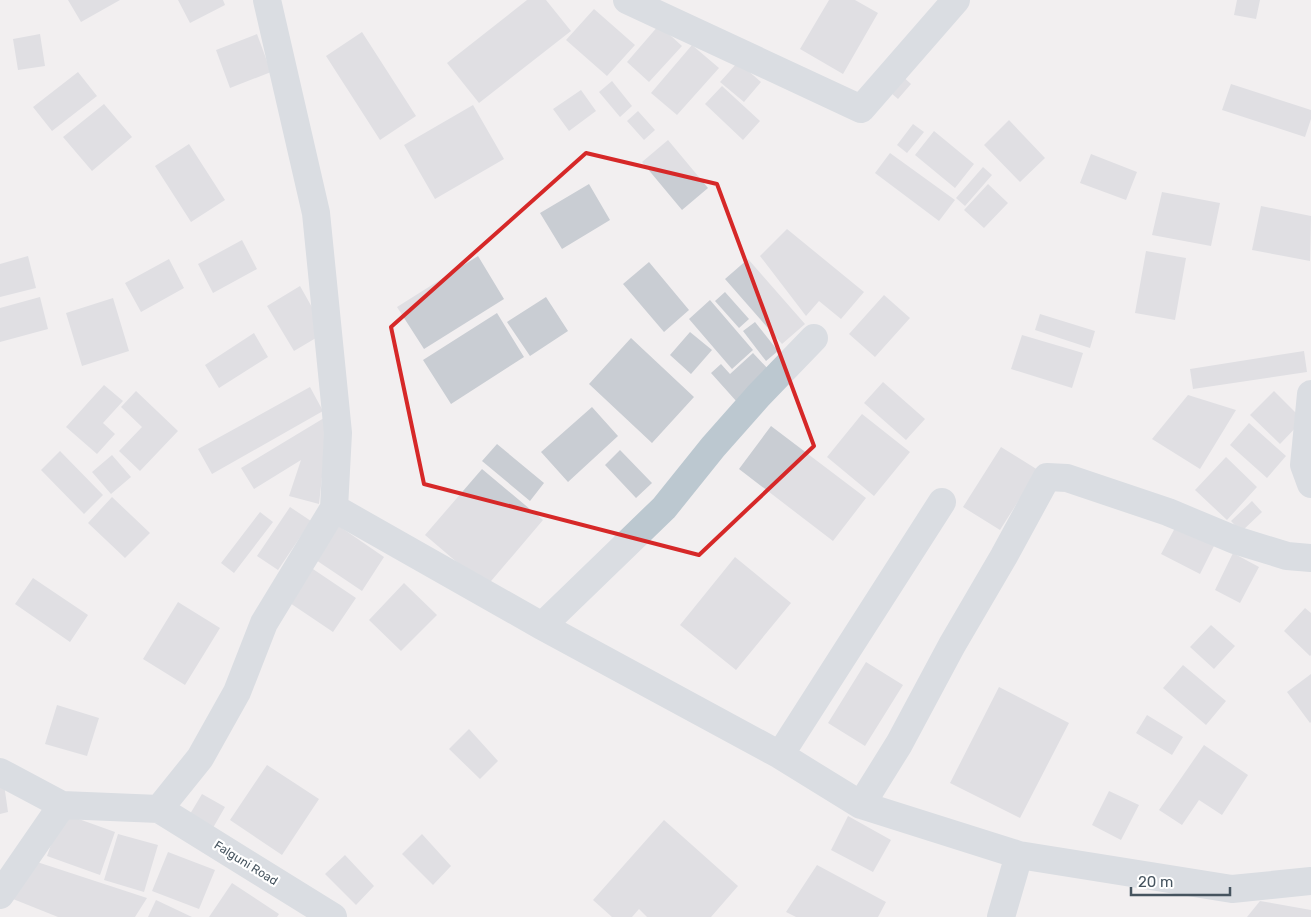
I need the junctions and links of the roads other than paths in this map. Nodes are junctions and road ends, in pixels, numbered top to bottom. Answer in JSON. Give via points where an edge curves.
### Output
{"nodes":[{"id":1,"x":267,"y":0,"type":"edge"},
{"id":2,"x":627,"y":0,"type":"edge"},
{"id":3,"x":956,"y":0,"type":"edge"},
{"id":4,"x":814,"y":338,"type":"dead end"},
{"id":5,"x":1311,"y":394,"type":"edge"},
{"id":6,"x":1311,"y":484,"type":"edge"},
{"id":7,"x":942,"y":502,"type":"dead end"},
{"id":8,"x":334,"y":508,"type":"junction"},
{"id":9,"x":1311,"y":558,"type":"edge"},
{"id":10,"x":542,"y":626,"type":"junction"},
{"id":11,"x":780,"y":755,"type":"junction"},
{"id":12,"x":0,"y":772,"type":"edge"},
{"id":13,"x":62,"y":805,"type":"junction"},
{"id":14,"x":861,"y":805,"type":"junction"},
{"id":15,"x":159,"y":809,"type":"junction"},
{"id":16,"x":1019,"y":855,"type":"junction"},
{"id":17,"x":1311,"y":881,"type":"edge"},
{"id":18,"x":0,"y":895,"type":"edge"},
{"id":19,"x":333,"y":917,"type":"edge"},
{"id":20,"x":1001,"y":917,"type":"edge"}],
"edges":[{"from":1,"to":8,"type":"street","via":[[316,213],[338,433]]},
{"from":2,"to":3,"type":"street","via":[[861,109]]},
{"from":4,"to":10,"type":"street","via":[[759,395],[664,508]]},
{"from":5,"to":6,"type":"street","via":[[1304,465]]},
{"from":7,"to":11,"type":"street"},
{"from":8,"to":10,"type":"street"},
{"from":8,"to":15,"type":"street","via":[[264,623],[237,692],[200,758]]},
{"from":9,"to":14,"type":"street","via":[[1287,556],[1067,478],[1047,477],[900,744]]},
{"from":10,"to":11,"type":"street"},
{"from":11,"to":14,"type":"street"},
{"from":12,"to":13,"type":"street"},
{"from":13,"to":15,"type":"street"},
{"from":13,"to":18,"type":"street"},
{"from":14,"to":16,"type":"street"},
{"from":15,"to":19,"type":"street","name":"Falguni Road"},
{"from":16,"to":17,"type":"street","via":[[1232,889]]},
{"from":16,"to":20,"type":"street"}]}
